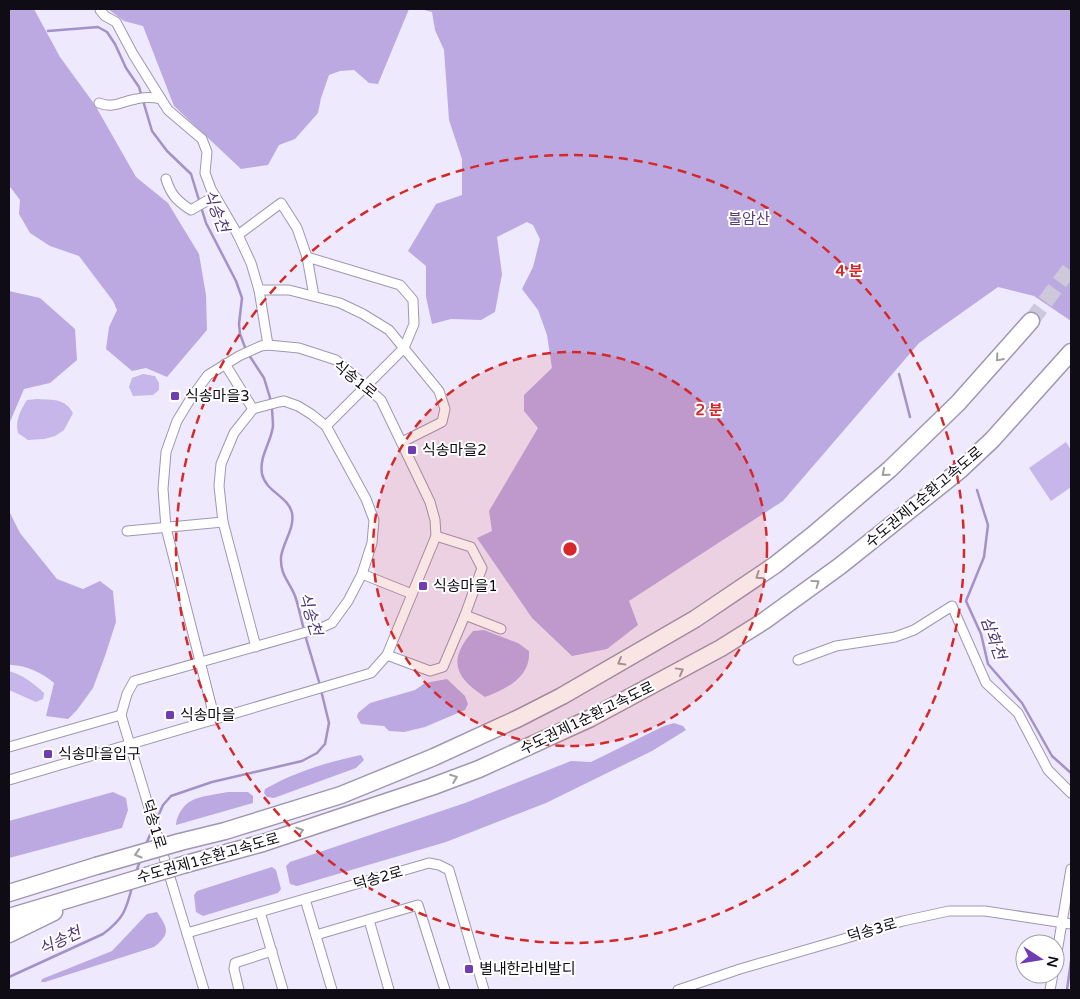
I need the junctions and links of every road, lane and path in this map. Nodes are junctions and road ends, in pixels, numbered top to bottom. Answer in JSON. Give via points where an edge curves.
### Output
{"nodes":[{"id":1,"x":100,"y":10,"type":"edge"},
{"id":2,"x":157,"y":98,"type":"junction"},
{"id":3,"x":99,"y":103,"type":"dead end"},
{"id":4,"x":166,"y":179,"type":"dead end"},
{"id":5,"x":212,"y":198,"type":"junction"},
{"id":6,"x":238,"y":235,"type":"junction"},
{"id":7,"x":308,"y":257,"type":"junction"},
{"id":8,"x":259,"y":290,"type":"junction"},
{"id":9,"x":314,"y":296,"type":"junction"},
{"id":10,"x":1031,"y":321,"type":"tunnel mouth"},
{"id":11,"x":268,"y":345,"type":"junction"},
{"id":12,"x":404,"y":348,"type":"junction"},
{"id":13,"x":1071,"y":352,"type":"edge"},
{"id":14,"x":225,"y":364,"type":"junction"},
{"id":15,"x":365,"y":385,"type":"junction"},
{"id":16,"x":253,"y":410,"type":"junction"},
{"id":17,"x":326,"y":426,"type":"junction"},
{"id":18,"x":402,"y":442,"type":"junction"},
{"id":19,"x":223,"y":522,"type":"junction"},
{"id":20,"x":166,"y":528,"type":"junction"},
{"id":21,"x":127,"y":531,"type":"dead end"},
{"id":22,"x":436,"y":536,"type":"junction"},
{"id":23,"x":362,"y":574,"type":"junction"},
{"id":24,"x":412,"y":594,"type":"junction"},
{"id":25,"x":465,"y":615,"type":"junction"},
{"id":26,"x":501,"y":629,"type":"dead end"},
{"id":27,"x":256,"y":647,"type":"junction"},
{"id":28,"x":387,"y":655,"type":"junction"},
{"id":29,"x":798,"y":660,"type":"dead end"},
{"id":30,"x":200,"y":662,"type":"junction"},
{"id":31,"x":121,"y":715,"type":"junction"},
{"id":32,"x":215,"y":720,"type":"junction"},
{"id":33,"x":130,"y":744,"type":"junction"},
{"id":34,"x":9,"y":747,"type":"edge"},
{"id":35,"x":9,"y":780,"type":"edge"},
{"id":36,"x":1071,"y":793,"type":"edge"},
{"id":37,"x":92,"y":867,"type":"junction"},
{"id":38,"x":1071,"y":869,"type":"edge"},
{"id":39,"x":9,"y":883,"type":"edge"},
{"id":40,"x":98,"y":891,"type":"junction"},
{"id":41,"x":9,"y":893,"type":"edge"},
{"id":42,"x":305,"y":899,"type":"junction"},
{"id":43,"x":260,"y":912,"type":"junction"},
{"id":44,"x":9,"y":917,"type":"edge"},
{"id":45,"x":369,"y":920,"type":"junction"},
{"id":46,"x":1067,"y":923,"type":"edge"},
{"id":47,"x":187,"y":933,"type":"junction"},
{"id":48,"x":9,"y":934,"type":"edge"},
{"id":49,"x":316,"y":935,"type":"junction"},
{"id":50,"x":272,"y":951,"type":"junction"},
{"id":51,"x":204,"y":990,"type":"edge"},
{"id":52,"x":239,"y":990,"type":"edge"},
{"id":53,"x":283,"y":990,"type":"edge"},
{"id":54,"x":332,"y":990,"type":"edge"},
{"id":55,"x":389,"y":990,"type":"edge"},
{"id":56,"x":445,"y":990,"type":"edge"},
{"id":57,"x":484,"y":990,"type":"edge"},
{"id":58,"x":678,"y":990,"type":"edge"}],
"edges":[{"from":1,"to":2,"type":"street","via":[[116,22]]},
{"from":2,"to":3,"type":"street","via":[[136,99],[116,105]]},
{"from":2,"to":5,"type":"street","via":[[202,138],[207,152],[205,173]]},
{"from":4,"to":5,"type":"street","via":[[170,191],[191,210]]},
{"from":5,"to":6,"type":"street"},
{"from":6,"to":7,"type":"street","via":[[281,203],[297,228]]},
{"from":6,"to":8,"type":"street"},
{"from":7,"to":9,"type":"street"},
{"from":7,"to":12,"type":"street","via":[[400,285],[413,300],[414,324]]},
{"from":8,"to":9,"type":"street","via":[[289,290]]},
{"from":8,"to":11,"type":"street"},
{"from":9,"to":12,"type":"street","via":[[363,314],[389,330]]},
{"from":10,"to":37,"type":"highway","name":"수도권제1순환고속도로","one_way":true,"bridge":true,"via":[[958,403],[890,469],[814,534],[775,565],[694,619],[562,696],[434,757],[341,795]]},
{"from":11,"to":14,"type":"street","name":"식송1로","via":[[241,354]]},
{"from":11,"to":15,"type":"street","name":"식송1로","via":[[299,348],[336,360]]},
{"from":12,"to":15,"type":"street"},
{"from":12,"to":18,"type":"street","via":[[439,391],[445,409],[442,422]]},
{"from":40,"to":13,"type":"highway","name":"수도권제1순환고속도로","one_way":true,"bridge":true,"via":[[263,843],[431,788],[591,718],[721,648],[764,622],[840,566],[960,470],[992,440]]},
{"from":14,"to":16,"type":"street"},
{"from":14,"to":20,"type":"street","name":"식송1로","via":[[208,375],[177,421],[166,452]]},
{"from":15,"to":17,"type":"street"},
{"from":15,"to":18,"type":"street","name":"식송1로","via":[[381,400]]},
{"from":16,"to":17,"type":"street","via":[[284,402],[298,406]]},
{"from":16,"to":19,"type":"street","via":[[234,433],[220,464]]},
{"from":17,"to":23,"type":"street","via":[[374,520],[372,543]]},
{"from":18,"to":22,"type":"street","name":"식송1로","via":[[430,502]]},
{"from":19,"to":20,"type":"street"},
{"from":19,"to":27,"type":"street"},
{"from":20,"to":21,"type":"street"},
{"from":20,"to":30,"type":"street","name":"식송1로"},
{"from":22,"to":24,"type":"street"},
{"from":22,"to":25,"type":"street","via":[[471,547],[482,568]]},
{"from":23,"to":24,"type":"street"},
{"from":23,"to":27,"type":"street","via":[[348,602],[332,623]]},
{"from":24,"to":28,"type":"street"},
{"from":25,"to":26,"type":"street"},
{"from":25,"to":28,"type":"street","via":[[442,667],[430,670]]},
{"from":27,"to":30,"type":"street"},
{"from":28,"to":32,"type":"street","via":[[371,673]]},
{"from":29,"to":36,"type":"street","via":[[836,646],[895,637],[914,630],[952,606],[986,683],[1018,713],[1048,770]]},
{"from":30,"to":31,"type":"street","via":[[134,681]]},
{"from":30,"to":32,"type":"street","name":"식송1로"},
{"from":31,"to":33,"type":"street","name":"덕송1로"},
{"from":31,"to":34,"type":"street"},
{"from":32,"to":33,"type":"street"},
{"from":33,"to":35,"type":"street"},
{"from":33,"to":47,"type":"street","name":"덕송1로"},
{"from":37,"to":39,"type":"highway"},
{"from":37,"to":41,"type":"highway","name":"수도권제1순환고속도로"},
{"from":38,"to":46,"type":"street"},
{"from":40,"to":44,"type":"highway","name":"수도권제1순환고속도로"},
{"from":40,"to":48,"type":"highway"},
{"from":42,"to":43,"type":"street","name":"덕송2로"},
{"from":42,"to":49,"type":"street"},
{"from":42,"to":57,"type":"street","name":"덕송2로","via":[[429,863],[439,865],[448,870]]},
{"from":43,"to":47,"type":"street","name":"덕송2로"},
{"from":43,"to":50,"type":"street"},
{"from":45,"to":49,"type":"street"},
{"from":45,"to":55,"type":"street"},
{"from":45,"to":56,"type":"street","via":[[418,905]]},
{"from":46,"to":58,"type":"street","name":"덕송3로","via":[[985,911],[949,911],[904,921]]},
{"from":47,"to":51,"type":"street","name":"덕송1로"},
{"from":49,"to":54,"type":"street"},
{"from":50,"to":52,"type":"street","via":[[235,963]]},
{"from":50,"to":53,"type":"street"}]}
